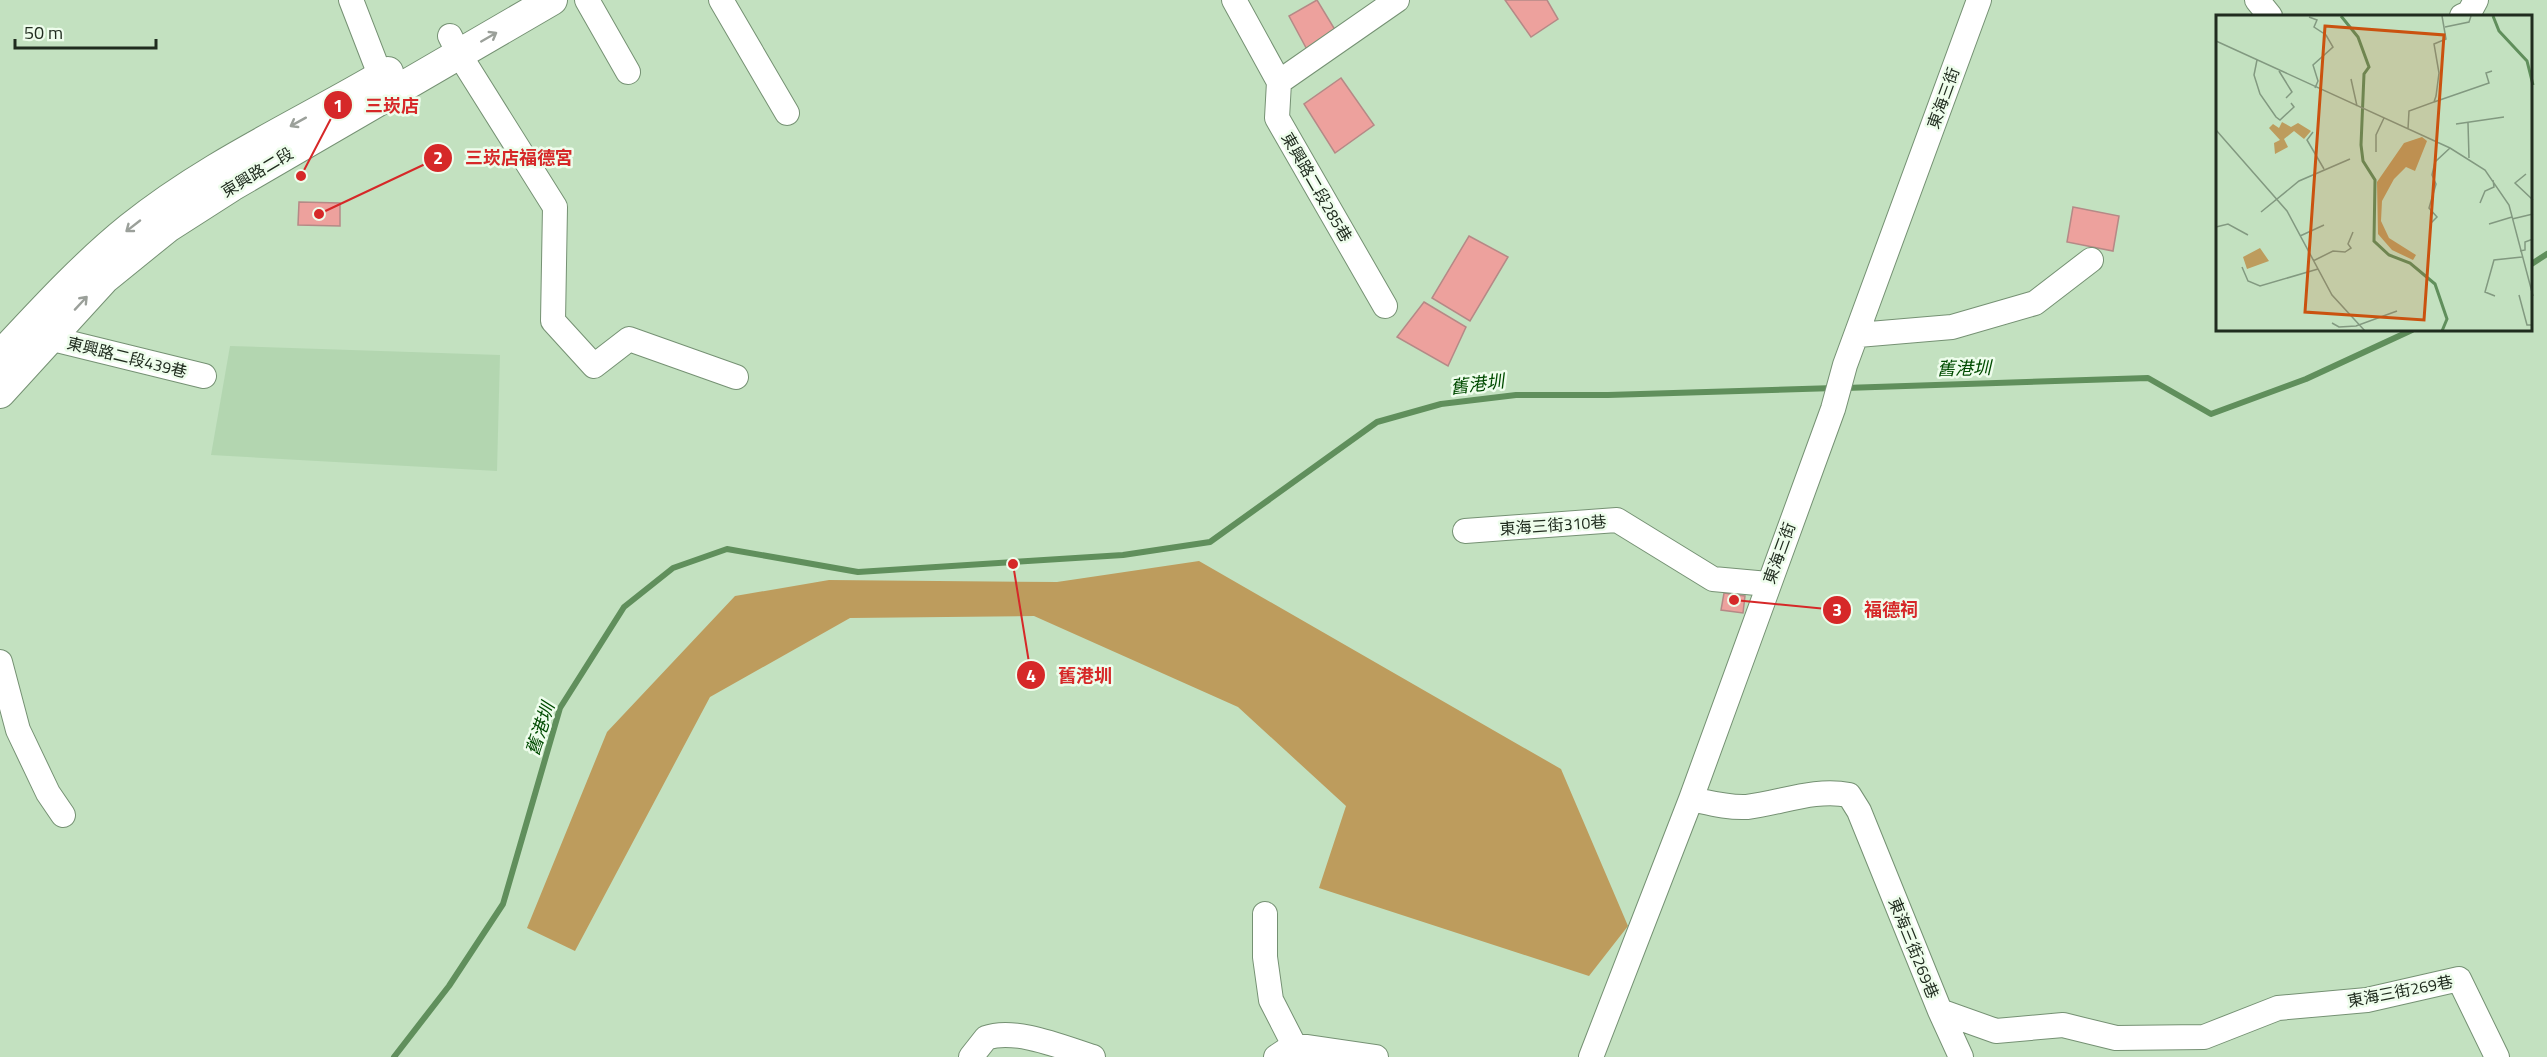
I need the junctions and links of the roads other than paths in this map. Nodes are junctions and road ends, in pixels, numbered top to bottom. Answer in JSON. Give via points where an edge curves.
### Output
{"nodes":[{"id":1,"x":351,"y":0,"type":"edge"},
{"id":2,"x":513,"y":0,"type":"edge"},
{"id":3,"x":552,"y":0,"type":"edge"},
{"id":4,"x":587,"y":0,"type":"edge"},
{"id":5,"x":721,"y":0,"type":"edge"},
{"id":6,"x":1234,"y":0,"type":"edge"},
{"id":7,"x":1397,"y":0,"type":"edge"},
{"id":8,"x":1979,"y":0,"type":"edge"},
{"id":9,"x":2257,"y":0,"type":"edge"},
{"id":10,"x":2476,"y":0,"type":"edge"},
{"id":11,"x":2269,"y":15,"type":"edge"},
{"id":12,"x":2466,"y":15,"type":"edge"},
{"id":13,"x":454,"y":45,"type":"junction"},
{"id":14,"x":628,"y":72,"type":"dead end"},
{"id":15,"x":1278,"y":82,"type":"junction"},
{"id":16,"x":384,"y":86,"type":"junction"},
{"id":17,"x":787,"y":113,"type":"dead end"},
{"id":18,"x":2091,"y":260,"type":"dead end"},
{"id":19,"x":1385,"y":306,"type":"dead end"},
{"id":20,"x":1858,"y":334,"type":"junction"},
{"id":21,"x":49,"y":338,"type":"junction"},
{"id":22,"x":0,"y":356,"type":"edge"},
{"id":23,"x":204,"y":376,"type":"dead end"},
{"id":24,"x":736,"y":377,"type":"dead end"},
{"id":25,"x":0,"y":393,"type":"edge"},
{"id":26,"x":1465,"y":531,"type":"dead end"},
{"id":27,"x":1768,"y":584,"type":"junction"},
{"id":28,"x":0,"y":662,"type":"edge"},
{"id":29,"x":1691,"y":799,"type":"junction"},
{"id":30,"x":63,"y":815,"type":"dead end"},
{"id":31,"x":1265,"y":915,"type":"dead end"},
{"id":32,"x":1940,"y":1011,"type":"junction"},
{"id":33,"x":1285,"y":1051,"type":"edge"},
{"id":34,"x":971,"y":1057,"type":"edge"},
{"id":35,"x":1093,"y":1057,"type":"edge"},
{"id":36,"x":1376,"y":1057,"type":"edge"},
{"id":37,"x":1591,"y":1057,"type":"edge"},
{"id":38,"x":1961,"y":1057,"type":"edge"},
{"id":39,"x":2497,"y":1057,"type":"edge"}],
"edges":[{"from":1,"to":16,"type":"street"},
{"from":2,"to":13,"type":"main road","name":"東興路二段"},
{"from":13,"to":3,"type":"main road","name":"東興路二段","one_way":true},
{"from":4,"to":14,"type":"street"},
{"from":5,"to":17,"type":"street"},
{"from":6,"to":15,"type":"street","name":"東興路二段285巷"},
{"from":7,"to":15,"type":"street"},
{"from":8,"to":20,"type":"street","name":"東海三街"},
{"from":9,"to":11,"type":"street"},
{"from":10,"to":12,"type":"street"},
{"from":13,"to":16,"type":"main road","name":"東興路二段"},
{"from":13,"to":24,"type":"street","via":[[555,207],[554,321],[594,366],[629,339]]},
{"from":15,"to":19,"type":"street","name":"東興路二段285巷","via":[[1277,118]]},
{"from":21,"to":16,"type":"main road","name":"東興路二段","one_way":true,"via":[[105,278],[168,227]]},
{"from":16,"to":22,"type":"main road","name":"東興路二段","one_way":true,"via":[[226,164],[131,227],[71,279]]},
{"from":18,"to":20,"type":"street","via":[[2035,303],[1952,327]]},
{"from":20,"to":27,"type":"street","name":"東海三街"},
{"from":21,"to":23,"type":"street","name":"東興路二段439巷"},
{"from":21,"to":25,"type":"main road","name":"東興路二段"},
{"from":26,"to":27,"type":"street","name":"東海三街310巷","via":[[1617,520],[1713,579]]},
{"from":27,"to":29,"type":"street","name":"東海三街"},
{"from":28,"to":30,"type":"street","via":[[18,730]]},
{"from":29,"to":32,"type":"street","name":"東海三街269巷","via":[[1746,807],[1832,791],[1849,795]]},
{"from":29,"to":37,"type":"street","name":"東海三街"},
{"from":31,"to":33,"type":"street","via":[[1271,1000]]},
{"from":32,"to":38,"type":"street"},
{"from":32,"to":39,"type":"street","name":"東海三街269巷","via":[[1996,1031],[2063,1025],[2116,1038],[2204,1037],[2278,1008],[2367,1000],[2459,979]]},
{"from":33,"to":36,"type":"street"},
{"from":34,"to":35,"type":"street","via":[[986,1038],[1004,1034],[1049,1042]]}]}
